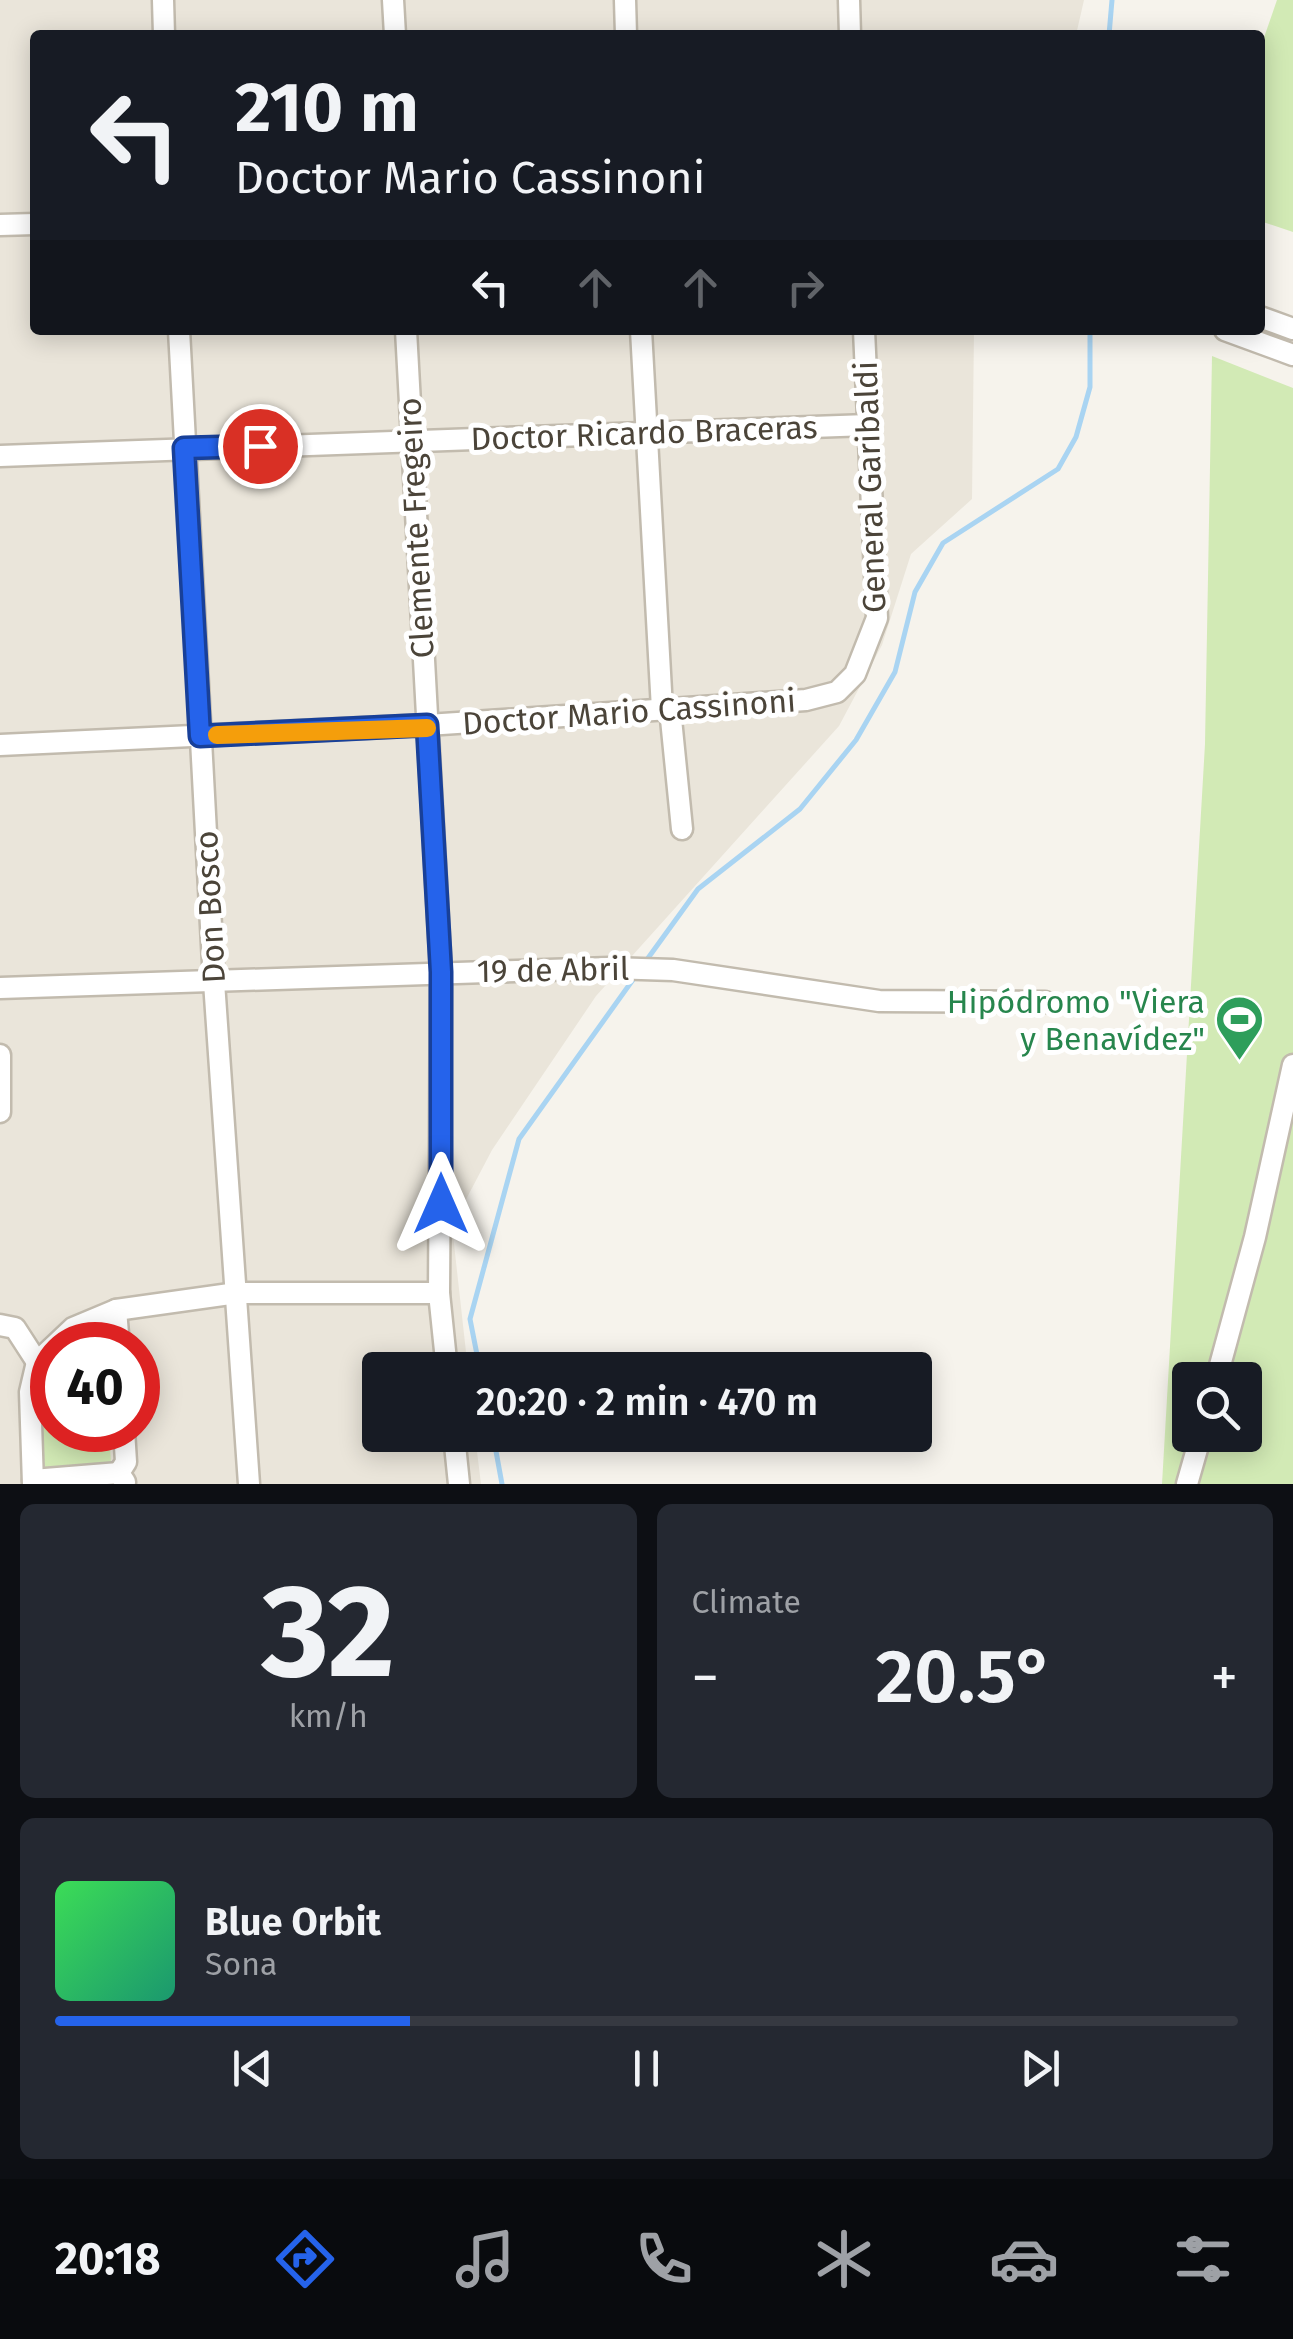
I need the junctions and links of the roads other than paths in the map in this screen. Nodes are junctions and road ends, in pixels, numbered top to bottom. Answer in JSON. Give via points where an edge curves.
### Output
{"nodes":[{"id":1,"x":162,"y":0,"type":"edge"},
{"id":2,"x":394,"y":0,"type":"edge"},
{"id":3,"x":624,"y":0,"type":"edge"},
{"id":4,"x":849,"y":0,"type":"edge"},
{"id":5,"x":164,"y":30,"type":"edge"},
{"id":6,"x":395,"y":30,"type":"edge"},
{"id":7,"x":626,"y":30,"type":"edge"},
{"id":8,"x":850,"y":30,"type":"edge"},
{"id":9,"x":30,"y":224,"type":"edge"},
{"id":10,"x":0,"y":225,"type":"edge"},
{"id":11,"x":1265,"y":319,"type":"edge"},
{"id":12,"x":1293,"y":329,"type":"edge"},
{"id":13,"x":179,"y":335,"type":"edge"},
{"id":14,"x":406,"y":335,"type":"edge"},
{"id":15,"x":641,"y":335,"type":"edge"},
{"id":16,"x":864,"y":335,"type":"edge"},
{"id":17,"x":1239,"y":335,"type":"edge"},
{"id":18,"x":1293,"y":355,"type":"edge"},
{"id":19,"x":868,"y":425,"type":"junction"},
{"id":20,"x":646,"y":434,"type":"junction"},
{"id":21,"x":411,"y":441,"type":"junction"},
{"id":22,"x":184,"y":448,"type":"junction"},
{"id":23,"x":0,"y":456,"type":"edge"},
{"id":24,"x":837,"y":692,"type":"joint"},
{"id":25,"x":666,"y":709,"type":"junction"},
{"id":26,"x":427,"y":725,"type":"junction"},
{"id":27,"x":200,"y":736,"type":"junction"},
{"id":28,"x":0,"y":745,"type":"edge"},
{"id":29,"x":682,"y":829,"type":"dead end"},
{"id":30,"x":441,"y":972,"type":"junction"},
{"id":31,"x":214,"y":982,"type":"junction"},
{"id":32,"x":0,"y":988,"type":"edge"},
{"id":33,"x":1045,"y":1002,"type":"dead end"},
{"id":34,"x":0,"y":1056,"type":"edge"},
{"id":35,"x":1293,"y":1065,"type":"edge"},
{"id":36,"x":0,"y":1112,"type":"edge"},
{"id":37,"x":237,"y":1293,"type":"junction"},
{"id":38,"x":440,"y":1293,"type":"junction"},
{"id":39,"x":116,"y":1310,"type":"junction"},
{"id":40,"x":87,"y":1322,"type":"edge"},
{"id":41,"x":117,"y":1322,"type":"edge"},
{"id":42,"x":0,"y":1325,"type":"edge"},
{"id":43,"x":30,"y":1352,"type":"edge"},
{"id":44,"x":445,"y":1352,"type":"edge"},
{"id":45,"x":1221,"y":1362,"type":"edge"},
{"id":46,"x":32,"y":1452,"type":"edge"},
{"id":47,"x":125,"y":1452,"type":"edge"},
{"id":48,"x":456,"y":1452,"type":"edge"},
{"id":49,"x":1195,"y":1452,"type":"edge"},
{"id":50,"x":122,"y":1478,"type":"edge"},
{"id":51,"x":33,"y":1482,"type":"edge"},
{"id":52,"x":249,"y":1484,"type":"edge"},
{"id":53,"x":459,"y":1484,"type":"edge"},
{"id":54,"x":1187,"y":1484,"type":"edge"}],
"edges":[{"from":1,"to":5,"type":"street"},
{"from":2,"to":6,"type":"street"},
{"from":3,"to":7,"type":"street"},
{"from":4,"to":8,"type":"street"},
{"from":9,"to":10,"type":"street"},
{"from":11,"to":12,"type":"street"},
{"from":13,"to":22,"type":"street","name":"Don Bosco"},
{"from":14,"to":21,"type":"street","name":"Clemente Fregeiro"},
{"from":15,"to":20,"type":"street"},
{"from":16,"to":19,"type":"street","name":"General Garibaldi"},
{"from":17,"to":18,"type":"street"},
{"from":19,"to":20,"type":"street","name":"Doctor Ricardo Braceras"},
{"from":19,"to":24,"type":"street","name":"General Garibaldi","via":[[877,618],[862,661]]},
{"from":20,"to":21,"type":"street","name":"Doctor Ricardo Braceras"},
{"from":20,"to":25,"type":"street"},
{"from":21,"to":22,"type":"street","name":"Doctor Ricardo Braceras"},
{"from":21,"to":26,"type":"street","name":"Clemente Fregeiro"},
{"from":22,"to":23,"type":"street","name":"Doctor Ricardo Braceras"},
{"from":22,"to":27,"type":"street","name":"Don Bosco"},
{"from":24,"to":25,"type":"street","name":"Doctor Mario Cassinoni"},
{"from":25,"to":26,"type":"street","name":"Doctor Mario Cassinoni"},
{"from":25,"to":29,"type":"street"},
{"from":26,"to":27,"type":"street","name":"Doctor Mario Cassinoni"},
{"from":26,"to":30,"type":"street","name":"Clemente Fregeiro"},
{"from":27,"to":28,"type":"street","name":"Doctor Mario Cassinoni"},
{"from":27,"to":31,"type":"street","name":"Don Bosco"},
{"from":30,"to":31,"type":"street","name":"19 de Abril"},
{"from":30,"to":33,"type":"street","name":"19 de Abril","via":[[651,970],[879,1001]]},
{"from":30,"to":38,"type":"street","name":"Clemente Fregeiro"},
{"from":31,"to":32,"type":"street","name":"19 de Abril"},
{"from":31,"to":37,"type":"street","name":"Don Bosco"},
{"from":34,"to":36,"type":"street"},
{"from":35,"to":45,"type":"street"},
{"from":37,"to":38,"type":"street"},
{"from":37,"to":39,"type":"street"},
{"from":37,"to":52,"type":"street","name":"Don Bosco"},
{"from":38,"to":44,"type":"street","name":"Clemente Fregeiro"},
{"from":39,"to":40,"type":"street"},
{"from":39,"to":41,"type":"street"},
{"from":42,"to":43,"type":"street","via":[[14,1328]]},
{"from":46,"to":51,"type":"street"},
{"from":47,"to":50,"type":"street"},
{"from":48,"to":53,"type":"street"},
{"from":49,"to":54,"type":"street"},
{"from":50,"to":51,"type":"street"}]}
